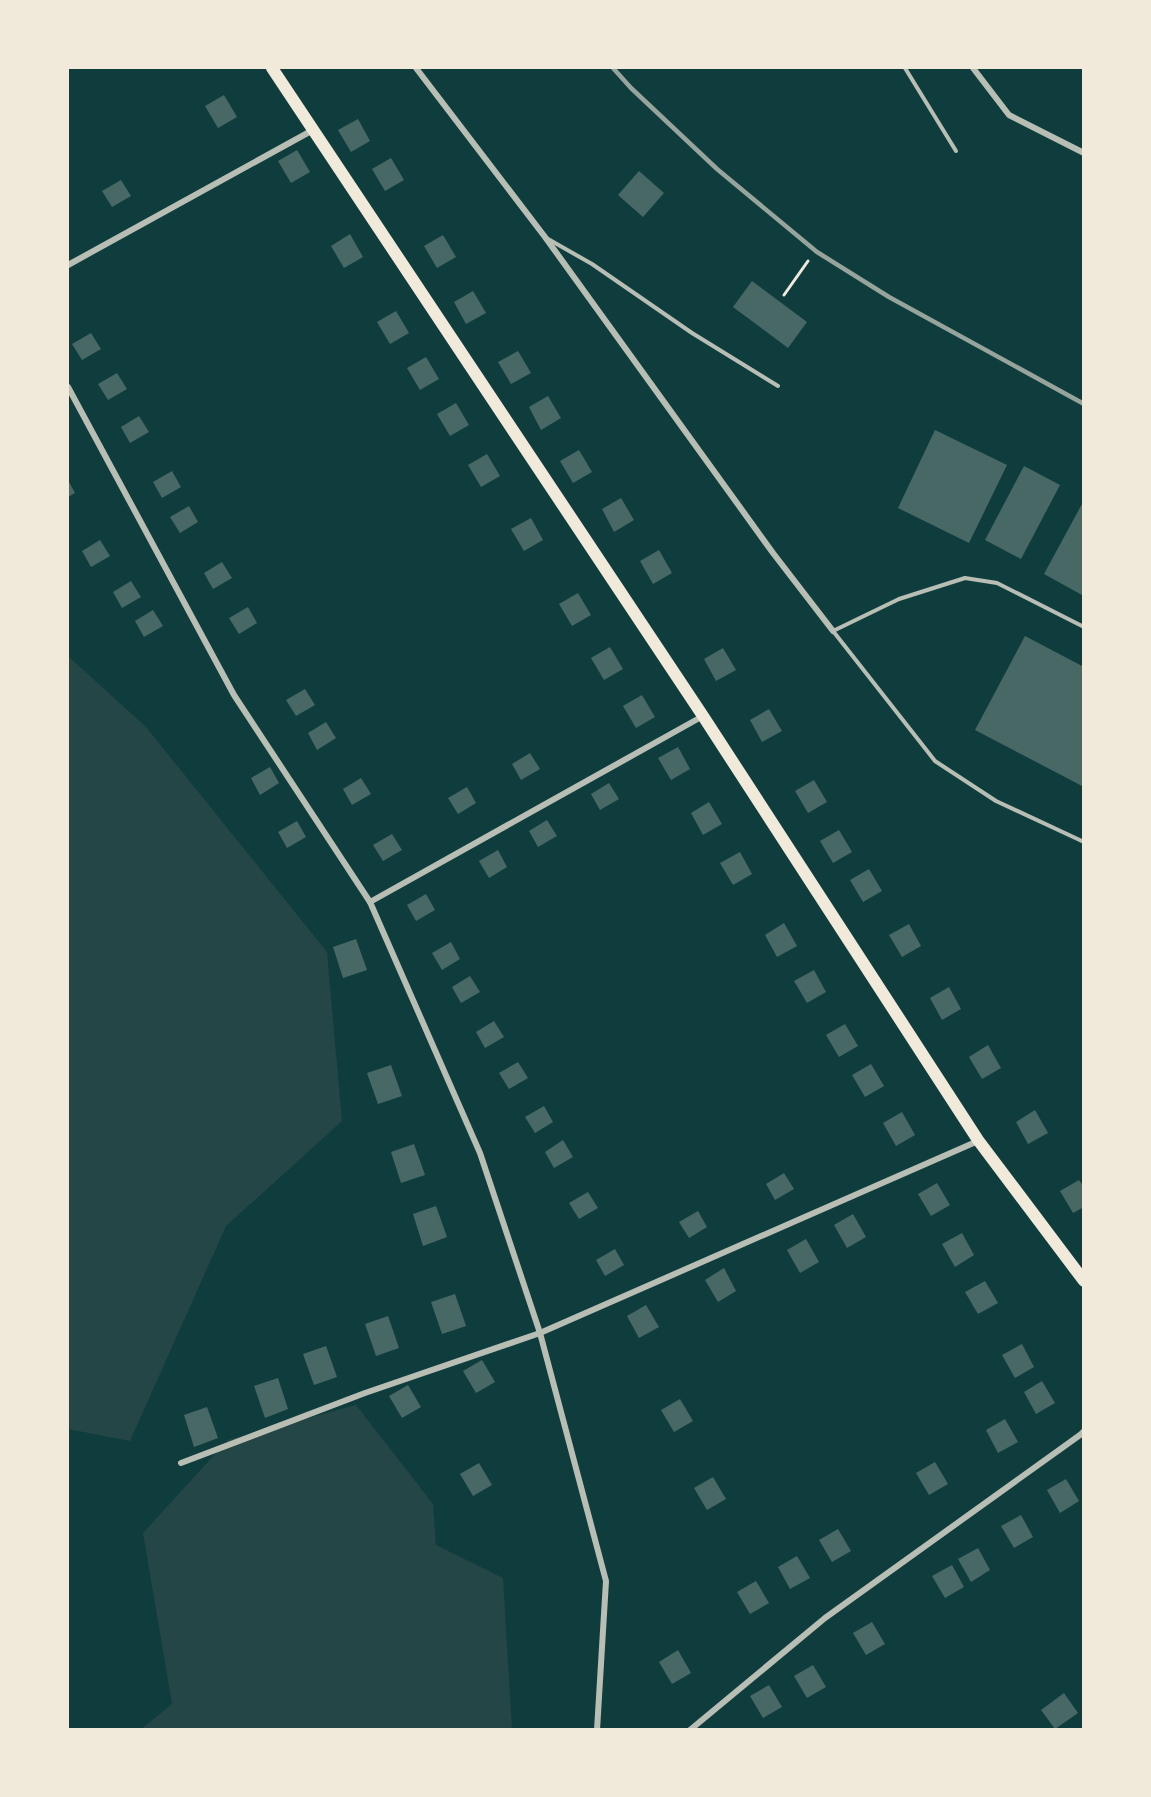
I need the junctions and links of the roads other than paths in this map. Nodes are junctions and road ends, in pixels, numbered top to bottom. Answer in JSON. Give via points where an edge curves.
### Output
{"nodes":[{"id":1,"x":272,"y":68,"type":"edge"},
{"id":2,"x":416,"y":68,"type":"edge"},
{"id":3,"x":905,"y":68,"type":"edge"},
{"id":4,"x":974,"y":68,"type":"edge"},
{"id":5,"x":313,"y":130,"type":"junction"},
{"id":6,"x":956,"y":151,"type":"dead end"},
{"id":7,"x":1083,"y":153,"type":"edge"},
{"id":8,"x":545,"y":237,"type":"junction"},
{"id":9,"x":68,"y":265,"type":"edge"},
{"id":10,"x":778,"y":386,"type":"dead end"},
{"id":11,"x":68,"y":387,"type":"edge"},
{"id":12,"x":1083,"y":627,"type":"edge"},
{"id":13,"x":833,"y":631,"type":"junction"},
{"id":14,"x":703,"y":716,"type":"junction"},
{"id":15,"x":1083,"y":842,"type":"edge"},
{"id":16,"x":370,"y":902,"type":"junction"},
{"id":17,"x":978,"y":1140,"type":"junction"},
{"id":18,"x":1083,"y":1281,"type":"edge"},
{"id":19,"x":540,"y":1333,"type":"junction"},
{"id":20,"x":1083,"y":1431,"type":"edge"},
{"id":21,"x":181,"y":1463,"type":"dead end"},
{"id":22,"x":597,"y":1730,"type":"edge"},
{"id":23,"x":690,"y":1730,"type":"edge"}],
"edges":[{"from":1,"to":5,"type":"main road"},
{"from":2,"to":8,"type":"street"},
{"from":3,"to":6,"type":"lane"},
{"from":4,"to":7,"type":"street","via":[[1009,114]]},
{"from":5,"to":9,"type":"street"},
{"from":5,"to":14,"type":"main road"},
{"from":8,"to":10,"type":"lane"},
{"from":8,"to":13,"type":"street","via":[[772,553]]},
{"from":11,"to":16,"type":"street","via":[[234,695]]},
{"from":12,"to":13,"type":"lane","via":[[998,583],[965,578],[899,599]]},
{"from":13,"to":15,"type":"lane","via":[[935,761],[996,801]]},
{"from":14,"to":16,"type":"street"},
{"from":14,"to":17,"type":"main road"},
{"from":16,"to":19,"type":"street","via":[[480,1153]]},
{"from":17,"to":18,"type":"main road"},
{"from":17,"to":19,"type":"street"},
{"from":19,"to":21,"type":"street","via":[[365,1393]]},
{"from":19,"to":22,"type":"street","via":[[606,1581]]},
{"from":20,"to":23,"type":"street","via":[[825,1618]]}]}
